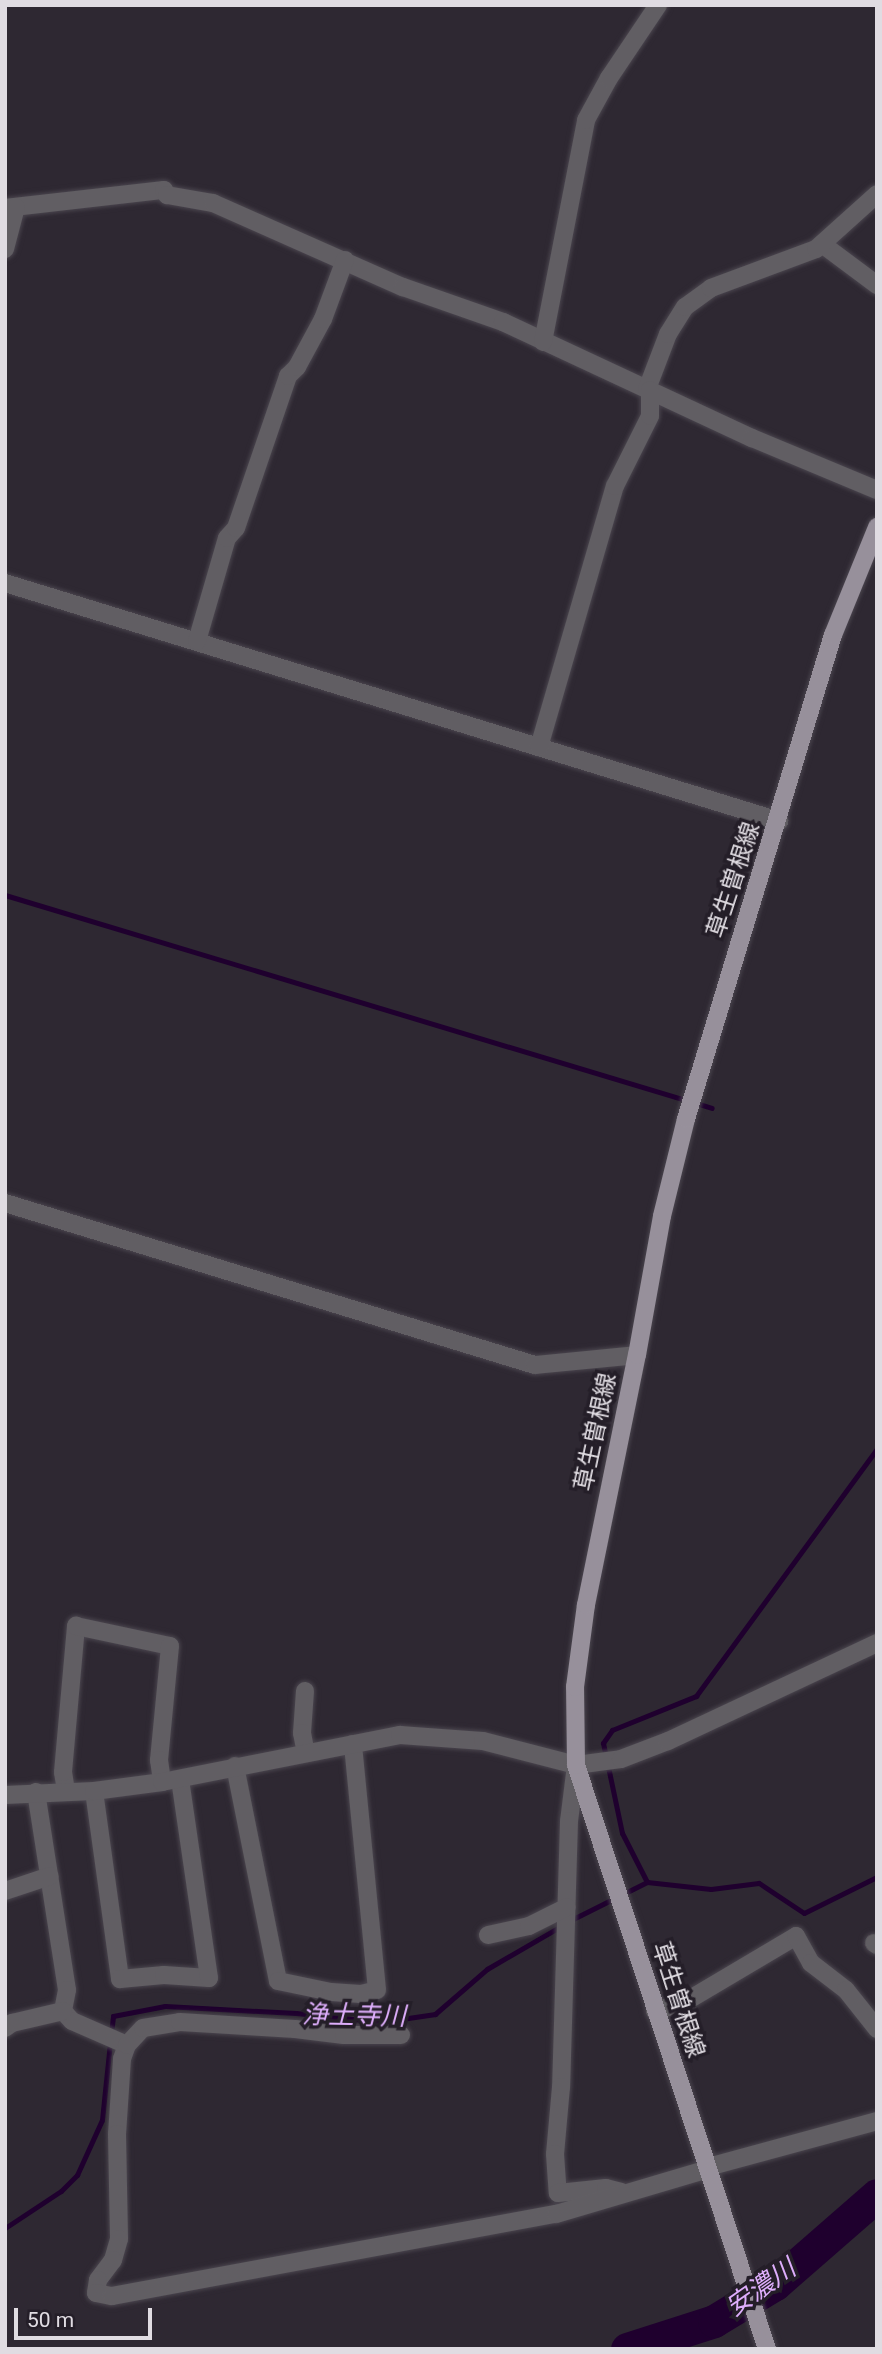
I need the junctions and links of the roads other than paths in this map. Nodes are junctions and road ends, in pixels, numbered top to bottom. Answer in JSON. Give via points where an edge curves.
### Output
{"nodes":[{"id":1,"x":658,"y":5,"type":"edge"},
{"id":2,"x":877,"y":194,"type":"edge"},
{"id":3,"x":11,"y":208,"type":"edge"},
{"id":4,"x":822,"y":244,"type":"junction"},
{"id":5,"x":5,"y":249,"type":"edge"},
{"id":6,"x":345,"y":260,"type":"junction"},
{"id":7,"x":877,"y":285,"type":"edge"},
{"id":8,"x":544,"y":342,"type":"junction"},
{"id":9,"x":649,"y":389,"type":"junction"},
{"id":10,"x":877,"y":490,"type":"edge"},
{"id":11,"x":877,"y":527,"type":"edge"},
{"id":12,"x":5,"y":583,"type":"edge"},
{"id":13,"x":197,"y":642,"type":"junction"},
{"id":14,"x":539,"y":747,"type":"junction"},
{"id":15,"x":779,"y":821,"type":"junction"},
{"id":16,"x":5,"y":1203,"type":"edge"},
{"id":17,"x":637,"y":1355,"type":"junction"},
{"id":18,"x":877,"y":1643,"type":"edge"},
{"id":19,"x":305,"y":1691,"type":"dead end"},
{"id":20,"x":353,"y":1744,"type":"junction"},
{"id":21,"x":306,"y":1753,"type":"junction"},
{"id":22,"x":576,"y":1765,"type":"junction"},
{"id":23,"x":235,"y":1766,"type":"junction"},
{"id":24,"x":171,"y":1780,"type":"junction"},
{"id":25,"x":66,"y":1791,"type":"junction"},
{"id":26,"x":94,"y":1791,"type":"junction"},
{"id":27,"x":36,"y":1792,"type":"junction"},
{"id":28,"x":5,"y":1795,"type":"edge"},
{"id":29,"x":50,"y":1876,"type":"junction"},
{"id":30,"x":5,"y":1891,"type":"edge"},
{"id":31,"x":567,"y":1908,"type":"junction"},
{"id":32,"x":488,"y":1935,"type":"dead end"},
{"id":33,"x":63,"y":2011,"type":"junction"},
{"id":34,"x":656,"y":2011,"type":"junction"},
{"id":35,"x":5,"y":2028,"type":"edge"},
{"id":36,"x":877,"y":2029,"type":"edge"},
{"id":37,"x":401,"y":2035,"type":"dead end"},
{"id":38,"x":126,"y":2044,"type":"junction"},
{"id":39,"x":877,"y":2121,"type":"edge"},
{"id":40,"x":708,"y":2168,"type":"junction"},
{"id":41,"x":628,"y":2194,"type":"junction"},
{"id":42,"x":767,"y":2349,"type":"edge"}],
"edges":[{"from":1,"to":8,"type":"street","via":[[586,120]]},
{"from":2,"to":4,"type":"street"},
{"from":3,"to":5,"type":"street"},
{"from":3,"to":6,"type":"street","via":[[164,191],[213,203]]},
{"from":4,"to":7,"type":"street"},
{"from":4,"to":9,"type":"street","via":[[711,288],[685,307],[668,334]]},
{"from":6,"to":8,"type":"street"},
{"from":6,"to":13,"type":"street","via":[[323,319],[288,376],[236,528],[227,538]]},
{"from":8,"to":9,"type":"street"},
{"from":9,"to":10,"type":"street"},
{"from":9,"to":14,"type":"street","via":[[650,416],[615,486]]},
{"from":11,"to":15,"type":"main road","name":"草生曽根線","via":[[834,635]]},
{"from":12,"to":13,"type":"street"},
{"from":13,"to":14,"type":"street"},
{"from":14,"to":15,"type":"street"},
{"from":15,"to":17,"type":"main road","name":"草生曽根線","via":[[686,1119],[662,1216]]},
{"from":16,"to":17,"type":"street","via":[[536,1365]]},
{"from":17,"to":22,"type":"main road","name":"草生曽根線","via":[[577,1653]]},
{"from":18,"to":22,"type":"street","via":[[668,1741],[621,1759]]},
{"from":19,"to":21,"type":"street","via":[[302,1733]]},
{"from":20,"to":21,"type":"street"},
{"from":20,"to":22,"type":"street","via":[[400,1735],[435,1735],[482,1741]]},
{"from":20,"to":23,"type":"street","via":[[377,1990],[361,1994],[278,1981]]},
{"from":21,"to":23,"type":"street"},
{"from":22,"to":31,"type":"street"},
{"from":22,"to":34,"type":"main road","name":"草生曽根線"},
{"from":23,"to":24,"type":"street"},
{"from":24,"to":25,"type":"street","via":[[159,1760],[170,1646],[76,1626],[63,1772]]},
{"from":24,"to":26,"type":"street"},
{"from":24,"to":26,"type":"street","via":[[209,1978],[164,1975],[120,1979]]},
{"from":25,"to":26,"type":"street"},
{"from":25,"to":27,"type":"street"},
{"from":27,"to":28,"type":"street"},
{"from":27,"to":29,"type":"street"},
{"from":29,"to":30,"type":"street"},
{"from":29,"to":33,"type":"street","via":[[66,1990]]},
{"from":31,"to":32,"type":"street","via":[[529,1926]]},
{"from":31,"to":41,"type":"street","via":[[555,2154],[558,2193],[606,2188]]},
{"from":33,"to":35,"type":"street"},
{"from":33,"to":38,"type":"street","via":[[72,2021]]},
{"from":34,"to":36,"type":"street","via":[[685,2002],[796,1936],[811,1963],[846,1990]]},
{"from":34,"to":40,"type":"main road","name":"草生曽根線"},
{"from":37,"to":38,"type":"street","via":[[180,2022],[143,2028]]},
{"from":38,"to":41,"type":"street","via":[[117,2134],[119,2239],[96,2293],[112,2296],[556,2214]]},
{"from":39,"to":40,"type":"street"},
{"from":40,"to":41,"type":"street"},
{"from":40,"to":42,"type":"main road","name":"草生曽根線"}]}
